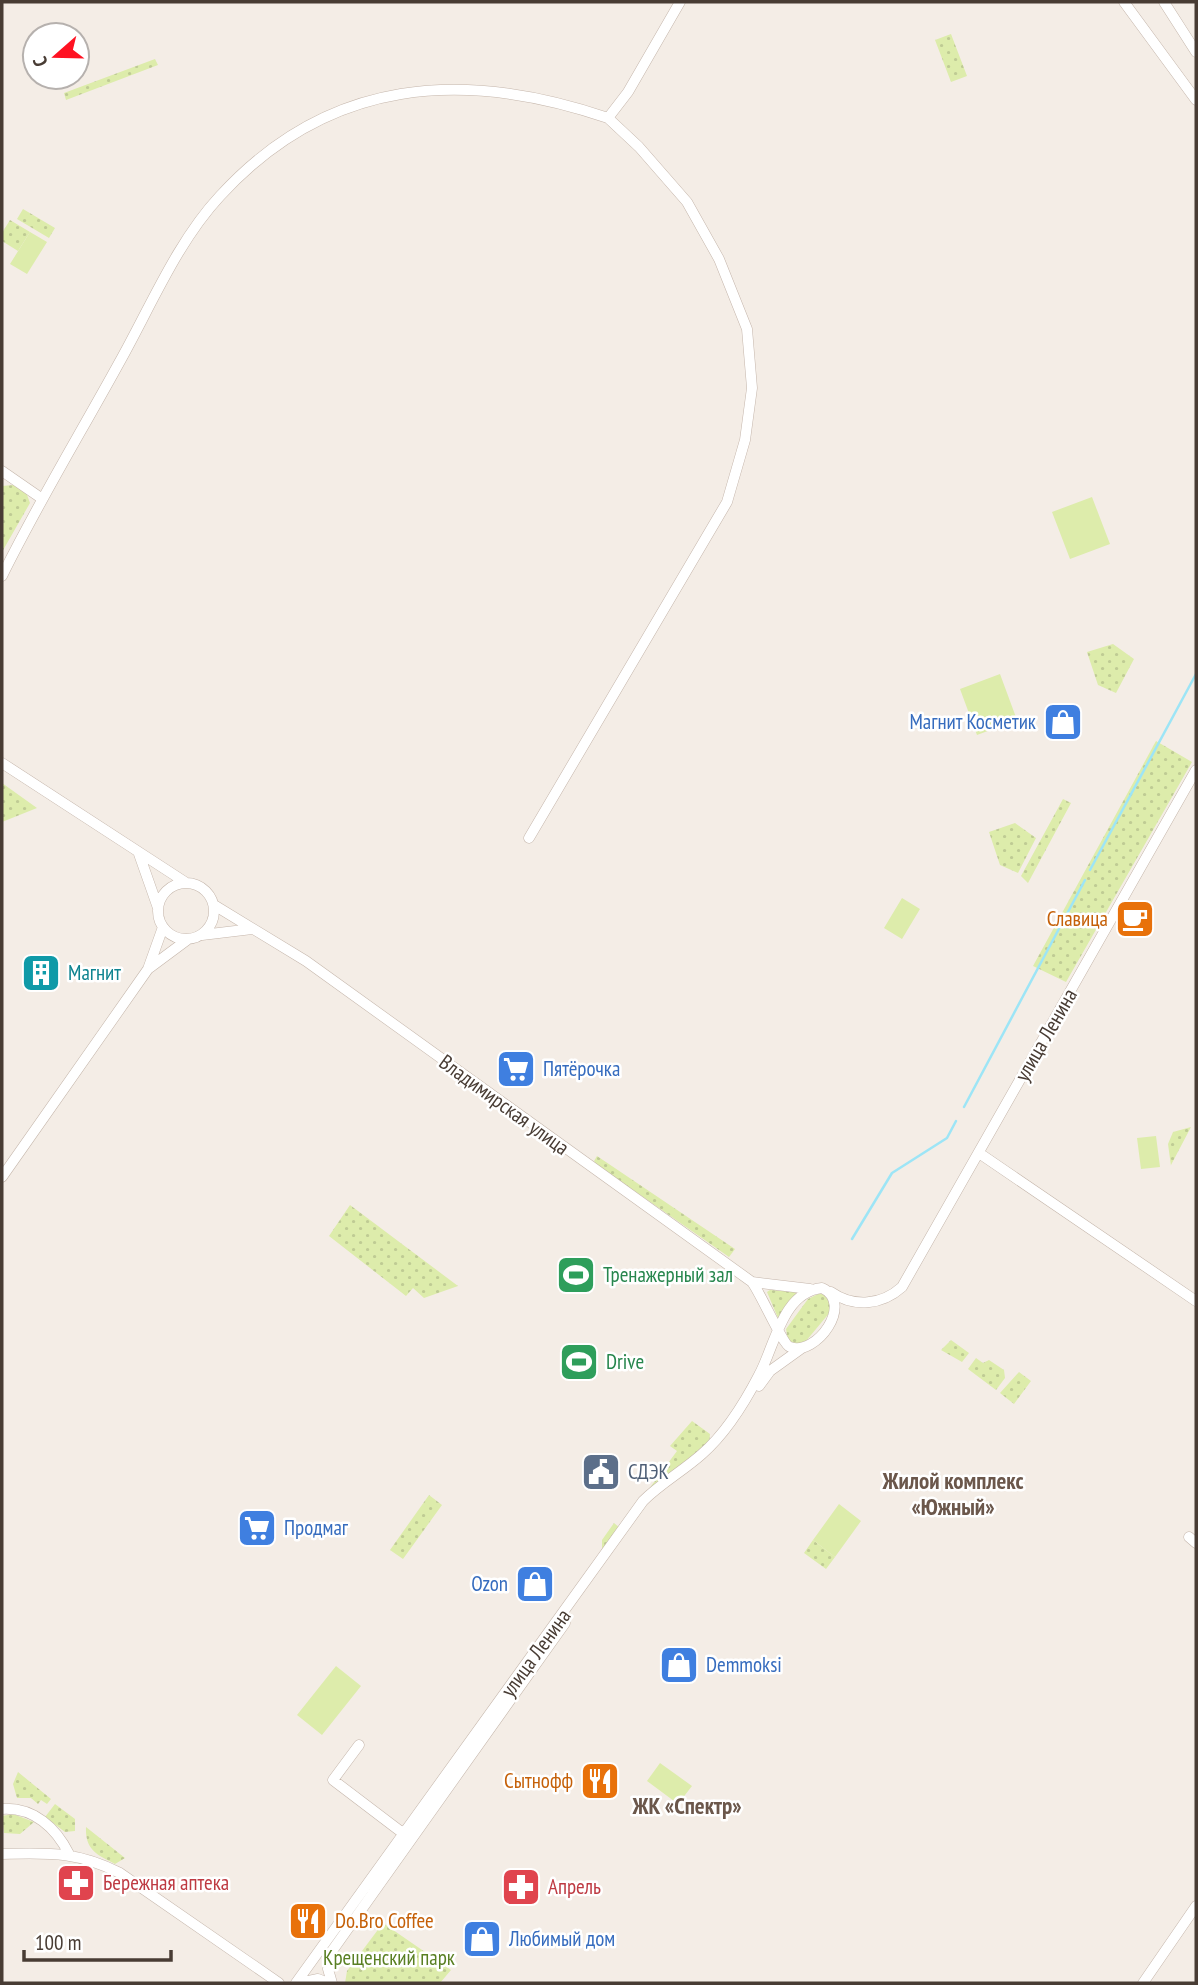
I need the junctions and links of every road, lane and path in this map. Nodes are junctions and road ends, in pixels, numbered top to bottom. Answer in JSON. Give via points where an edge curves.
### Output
{"nodes":[{"id":1,"x":680,"y":2,"type":"edge"},
{"id":2,"x":1124,"y":2,"type":"edge"},
{"id":3,"x":1164,"y":2,"type":"edge"},
{"id":4,"x":1196,"y":52,"type":"edge"},
{"id":5,"x":1196,"y":100,"type":"edge"},
{"id":6,"x":608,"y":118,"type":"junction"},
{"id":7,"x":2,"y":471,"type":"edge"},
{"id":8,"x":41,"y":498,"type":"junction"},
{"id":9,"x":2,"y":576,"type":"edge"},
{"id":10,"x":2,"y":763,"type":"edge"},
{"id":11,"x":1196,"y":771,"type":"edge"},
{"id":12,"x":529,"y":838,"type":"dead end"},
{"id":13,"x":139,"y":853,"type":"junction"},
{"id":14,"x":185,"y":883,"type":"junction"},
{"id":15,"x":214,"y":905,"type":"junction"},
{"id":16,"x":158,"y":908,"type":"junction"},
{"id":17,"x":163,"y":928,"type":"junction"},
{"id":18,"x":255,"y":929,"type":"junction"},
{"id":19,"x":201,"y":936,"type":"junction"},
{"id":20,"x":187,"y":940,"type":"junction"},
{"id":21,"x":148,"y":969,"type":"junction"},
{"id":22,"x":979,"y":1153,"type":"junction"},
{"id":23,"x":2,"y":1177,"type":"edge"},
{"id":24,"x":752,"y":1282,"type":"junction"},
{"id":25,"x":811,"y":1289,"type":"junction"},
{"id":26,"x":831,"y":1292,"type":"junction"},
{"id":27,"x":1196,"y":1301,"type":"edge"},
{"id":28,"x":852,"y":1302,"type":"junction"},
{"id":29,"x":833,"y":1318,"type":"junction"},
{"id":30,"x":778,"y":1331,"type":"junction"},
{"id":31,"x":803,"y":1348,"type":"junction"},
{"id":32,"x":359,"y":1745,"type":"dead end"},
{"id":33,"x":2,"y":1809,"type":"edge"},
{"id":34,"x":404,"y":1834,"type":"junction"},
{"id":35,"x":2,"y":1854,"type":"edge"},
{"id":36,"x":69,"y":1854,"type":"junction"},
{"id":37,"x":1196,"y":1906,"type":"edge"},
{"id":38,"x":279,"y":1983,"type":"edge"},
{"id":39,"x":298,"y":1983,"type":"edge"},
{"id":40,"x":330,"y":1983,"type":"edge"},
{"id":41,"x":1143,"y":1983,"type":"edge"}],
"edges":[{"from":1,"to":6,"type":"street"},
{"from":2,"to":5,"type":"street"},
{"from":3,"to":4,"type":"street"},
{"from":6,"to":8,"type":"street","via":[[499,91],[438,88],[360,103],[297,132],[218,197],[182,249]]},
{"from":6,"to":12,"type":"street","via":[[687,202],[719,259],[747,329],[752,388],[727,502]]},
{"from":7,"to":8,"type":"street"},
{"from":8,"to":9,"type":"street"},
{"from":10,"to":13,"type":"street"},
{"from":11,"to":22,"type":"street","name":"улица Ленина"},
{"from":13,"to":14,"type":"street"},
{"from":13,"to":16,"type":"street"},
{"from":14,"to":15,"type":"street","via":[[204,888]]},
{"from":14,"to":16,"type":"street","via":[[172,886]]},
{"from":15,"to":18,"type":"street","name":"Владимирская улица"},
{"from":15,"to":19,"type":"street","via":[[214,919]]},
{"from":16,"to":17,"type":"street"},
{"from":17,"to":20,"type":"street"},
{"from":17,"to":21,"type":"street"},
{"from":18,"to":19,"type":"street"},
{"from":18,"to":24,"type":"street","name":"Владимирская улица"},
{"from":19,"to":20,"type":"street"},
{"from":20,"to":21,"type":"street"},
{"from":21,"to":23,"type":"street"},
{"from":22,"to":27,"type":"street"},
{"from":22,"to":28,"type":"street","name":"улица Ленина","via":[[902,1287],[891,1297]]},
{"from":24,"to":25,"type":"street","name":"Владимирская улица"},
{"from":24,"to":30,"type":"street","name":"Владимирская улица"},
{"from":25,"to":26,"type":"street","name":"Владимирская улица"},
{"from":25,"to":30,"type":"street","via":[[793,1304]]},
{"from":26,"to":28,"type":"street","name":"Владимирская улица"},
{"from":26,"to":29,"type":"street"},
{"from":28,"to":29,"type":"street"},
{"from":29,"to":31,"type":"street"},
{"from":30,"to":31,"type":"street","via":[[783,1343]]},
{"from":30,"to":34,"type":"street","name":"улица Ленина","via":[[757,1379],[720,1434],[643,1501]]},
{"from":31,"to":40,"type":"street","name":"улица Ленина","via":[[770,1371],[716,1445],[647,1503],[332,1951]]},
{"from":32,"to":34,"type":"street","via":[[333,1780]]},
{"from":33,"to":36,"type":"street","via":[[23,1810],[41,1820],[60,1836]]},
{"from":34,"to":39,"type":"street","name":"улица Ленина"},
{"from":35,"to":36,"type":"street"},
{"from":36,"to":38,"type":"street","via":[[120,1872]]},
{"from":37,"to":41,"type":"street"},
{"from":39,"to":40,"type":"street","via":[[318,1979]]}]}
